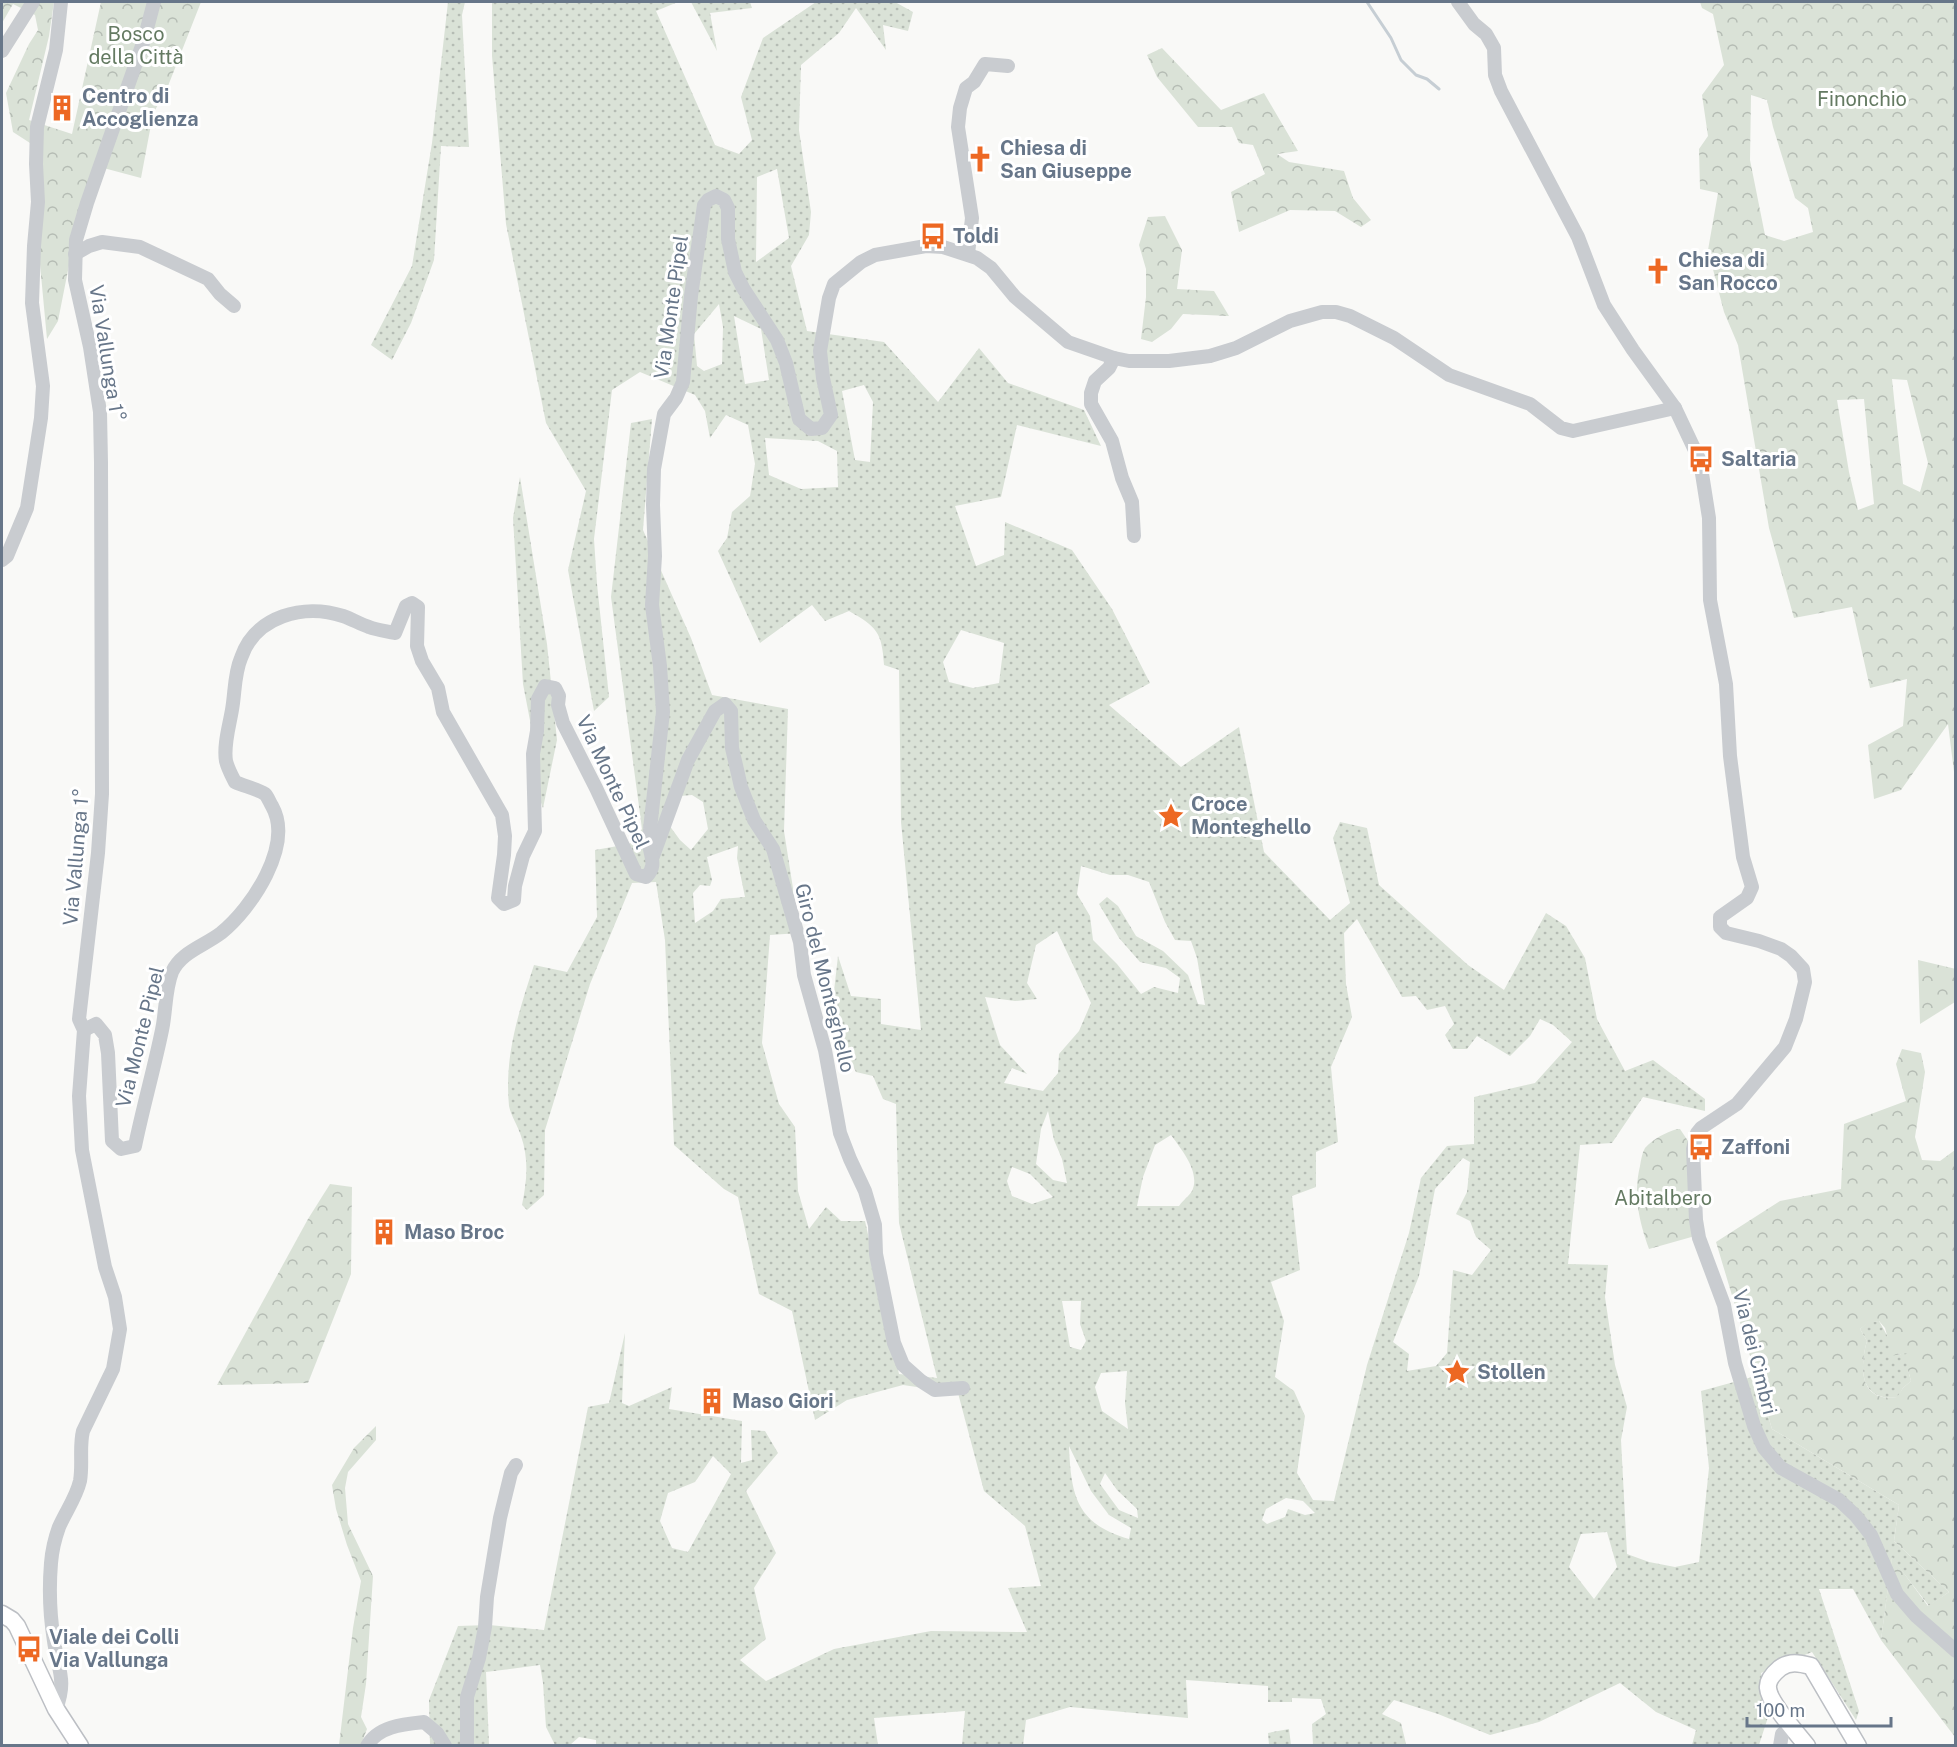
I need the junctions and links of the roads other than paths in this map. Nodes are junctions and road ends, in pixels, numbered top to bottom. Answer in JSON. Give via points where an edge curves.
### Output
{"nodes":[{"id":1,"x":33,"y":2,"type":"edge"},
{"id":2,"x":61,"y":2,"type":"edge"},
{"id":3,"x":154,"y":2,"type":"edge"},
{"id":4,"x":1458,"y":2,"type":"edge"},
{"id":5,"x":2,"y":51,"type":"edge"},
{"id":6,"x":1008,"y":66,"type":"dead end"},
{"id":7,"x":75,"y":254,"type":"junction"},
{"id":8,"x":968,"y":254,"type":"junction"},
{"id":9,"x":234,"y":306,"type":"dead end"},
{"id":10,"x":1114,"y":358,"type":"junction"},
{"id":11,"x":1675,"y":402,"type":"junction"},
{"id":12,"x":1134,"y":536,"type":"dead end"},
{"id":13,"x":2,"y":560,"type":"edge"},
{"id":14,"x":653,"y":856,"type":"junction"},
{"id":15,"x":84,"y":1030,"type":"junction"},
{"id":16,"x":963,"y":1388,"type":"dead end"},
{"id":17,"x":516,"y":1465,"type":"dead end"},
{"id":18,"x":2,"y":1614,"type":"edge"},
{"id":19,"x":1956,"y":1651,"type":"edge"},
{"id":20,"x":56,"y":1709,"type":"junction"},
{"id":21,"x":1792,"y":1726,"type":"junction"},
{"id":22,"x":80,"y":1746,"type":"edge"},
{"id":23,"x":368,"y":1746,"type":"edge"},
{"id":24,"x":445,"y":1746,"type":"edge"},
{"id":25,"x":467,"y":1746,"type":"edge"},
{"id":26,"x":1780,"y":1746,"type":"edge"},
{"id":27,"x":1807,"y":1746,"type":"edge"},
{"id":28,"x":1858,"y":1746,"type":"edge"}],
"edges":[{"from":1,"to":5,"type":"street"},
{"from":2,"to":13,"type":"street","via":[[56,50],[37,127],[38,202],[32,303],[43,386],[41,418],[27,508]]},
{"from":3,"to":7,"type":"street","name":"Via Vallunga 1°","via":[[87,203]]},
{"from":4,"to":11,"type":"street","via":[[1494,48],[1501,91],[1578,237],[1604,304],[1633,350]]},
{"from":6,"to":8,"type":"street","via":[[985,64],[966,88],[960,108],[959,136],[972,218]]},
{"from":7,"to":9,"type":"street","via":[[102,242],[140,247],[208,279]]},
{"from":7,"to":15,"type":"street","name":"Via Vallunga 1°","via":[[75,280],[100,411],[102,794],[79,1019]]},
{"from":8,"to":10,"type":"street","via":[[991,268],[1015,297],[1068,342]]},
{"from":8,"to":14,"type":"street","name":"Via Monte Pipel","via":[[926,246],[882,253],[861,262],[834,284],[820,351],[831,415],[822,428],[811,429],[799,419],[777,340],[735,272],[728,239],[728,208],[716,196],[704,206],[683,382],[664,414],[654,470],[652,605],[663,712],[650,829]]},
{"from":10,"to":11,"type":"street","via":[[1169,361],[1210,356],[1236,348],[1290,321],[1336,312],[1386,333],[1449,375],[1530,404],[1561,428],[1573,431]]},
{"from":10,"to":12,"type":"street","via":[[1095,381],[1091,404],[1115,448],[1132,502]]},
{"from":11,"to":19,"type":"street","name":"Via dei Cimbri","via":[[1701,461],[1708,518],[1710,600],[1726,684],[1735,806],[1752,887],[1747,898],[1720,917],[1720,927],[1726,933],[1759,941],[1791,956],[1803,969],[1805,982],[1785,1047],[1737,1104],[1696,1133],[1693,1149],[1699,1238],[1724,1305],[1735,1363],[1764,1448],[1781,1468],[1839,1500],[1857,1516],[1871,1535],[1897,1594]]},
{"from":14,"to":15,"type":"street","name":"Via Monte Pipel","via":[[652,871],[646,877],[636,874],[562,723],[559,696],[555,688],[545,686],[538,699],[533,754],[535,831],[523,856],[514,900],[504,904],[498,898],[504,855],[502,815],[443,712],[438,688],[422,661],[417,646],[418,607],[412,603],[406,606],[395,633],[342,616],[315,612],[287,614],[260,629],[241,656],[225,750],[235,782],[265,795],[277,815],[277,844],[270,868],[235,919],[221,933],[180,958],[171,974],[158,1054],[135,1146],[122,1149],[112,1141],[105,1035],[96,1024]]},
{"from":14,"to":16,"type":"street","name":"Giro del Monteghello","via":[[688,759],[715,711],[725,704],[731,711],[732,748],[741,787],[754,820],[773,849],[800,942],[840,1132],[866,1191],[875,1225],[876,1254],[894,1343],[903,1365],[921,1381],[935,1390]]},
{"from":15,"to":20,"type":"street","name":"Via Vallunga 1°","via":[[79,1096],[82,1150],[120,1329],[113,1369],[83,1431],[79,1483],[59,1528],[51,1559],[53,1641],[63,1683]]},
{"from":17,"to":25,"type":"street","via":[[500,1518],[486,1627],[467,1697]]},
{"from":18,"to":20,"type":"main road","via":[[17,1626]]},
{"from":20,"to":22,"type":"main road"},
{"from":21,"to":26,"type":"street","via":[[1782,1734]]},
{"from":21,"to":27,"type":"main road"},
{"from":21,"to":28,"type":"main road","via":[[1768,1688],[1776,1671],[1797,1662],[1810,1666]]},
{"from":23,"to":24,"type":"street","via":[[372,1737],[390,1728],[424,1722]]}]}
